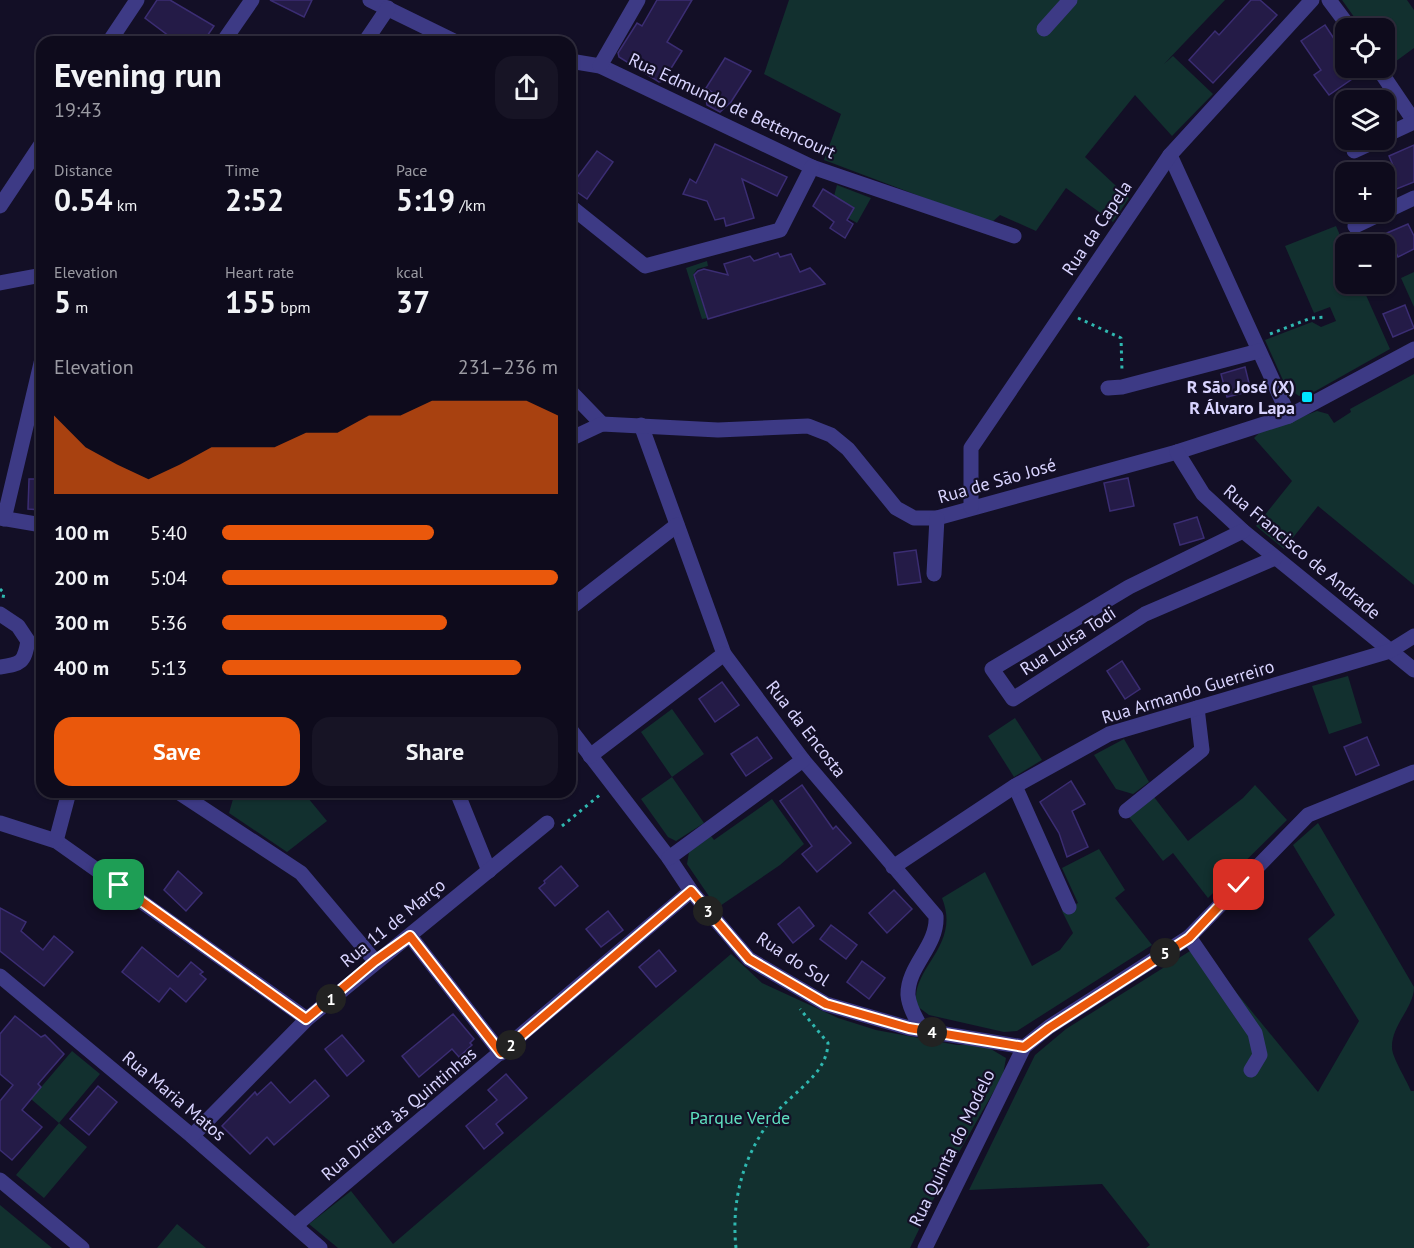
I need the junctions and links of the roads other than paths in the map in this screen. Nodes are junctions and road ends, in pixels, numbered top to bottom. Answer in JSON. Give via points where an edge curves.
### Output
{"nodes":[{"id":1,"x":137,"y":0,"type":"edge"},
{"id":2,"x":252,"y":0,"type":"edge"},
{"id":3,"x":370,"y":0,"type":"edge"},
{"id":4,"x":638,"y":0,"type":"edge"},
{"id":5,"x":1070,"y":0,"type":"edge"},
{"id":6,"x":1312,"y":0,"type":"edge"},
{"id":7,"x":1329,"y":0,"type":"edge"},
{"id":8,"x":388,"y":8,"type":"junction"},
{"id":9,"x":1342,"y":18,"type":"edge"},
{"id":10,"x":1044,"y":29,"type":"dead end"},
{"id":11,"x":113,"y":36,"type":"edge"},
{"id":12,"x":227,"y":36,"type":"edge"},
{"id":13,"x":369,"y":36,"type":"edge"},
{"id":14,"x":444,"y":36,"type":"edge"},
{"id":15,"x":576,"y":62,"type":"edge"},
{"id":16,"x":600,"y":66,"type":"junction"},
{"id":17,"x":1385,"y":78,"type":"edge"},
{"id":18,"x":1414,"y":121,"type":"edge"},
{"id":19,"x":1395,"y":130,"type":"edge"},
{"id":20,"x":36,"y":152,"type":"edge"},
{"id":21,"x":1170,"y":155,"type":"junction"},
{"id":22,"x":812,"y":167,"type":"junction"},
{"id":23,"x":1414,"y":198,"type":"edge"},
{"id":24,"x":0,"y":206,"type":"edge"},
{"id":25,"x":576,"y":211,"type":"edge"},
{"id":26,"x":1355,"y":226,"type":"dead end"},
{"id":27,"x":1014,"y":236,"type":"dead end"},
{"id":28,"x":36,"y":276,"type":"edge"},
{"id":29,"x":0,"y":283,"type":"edge"},
{"id":30,"x":1257,"y":345,"type":"junction"},
{"id":31,"x":1414,"y":349,"type":"edge"},
{"id":32,"x":1115,"y":388,"type":"road end"},
{"id":33,"x":36,"y":394,"type":"edge"},
{"id":34,"x":576,"y":397,"type":"edge"},
{"id":35,"x":1289,"y":416,"type":"junction"},
{"id":36,"x":602,"y":424,"type":"junction"},
{"id":37,"x":641,"y":425,"type":"junction"},
{"id":38,"x":576,"y":436,"type":"edge"},
{"id":39,"x":1177,"y":452,"type":"junction"},
{"id":40,"x":970,"y":507,"type":"junction"},
{"id":41,"x":2,"y":518,"type":"edge"},
{"id":42,"x":937,"y":518,"type":"junction"},
{"id":43,"x":36,"y":524,"type":"edge"},
{"id":44,"x":678,"y":525,"type":"junction"},
{"id":45,"x":1243,"y":531,"type":"junction"},
{"id":46,"x":1275,"y":558,"type":"junction"},
{"id":47,"x":934,"y":574,"type":"dead end"},
{"id":48,"x":576,"y":604,"type":"edge"},
{"id":49,"x":0,"y":614,"type":"edge"},
{"id":50,"x":1414,"y":636,"type":"edge"},
{"id":51,"x":1390,"y":651,"type":"junction"},
{"id":52,"x":724,"y":654,"type":"junction"},
{"id":53,"x":0,"y":668,"type":"edge"},
{"id":54,"x":1414,"y":670,"type":"edge"},
{"id":55,"x":1197,"y":708,"type":"junction"},
{"id":56,"x":576,"y":737,"type":"edge"},
{"id":57,"x":590,"y":756,"type":"junction"},
{"id":58,"x":803,"y":759,"type":"junction"},
{"id":59,"x":1414,"y":772,"type":"edge"},
{"id":60,"x":1015,"y":786,"type":"junction"},
{"id":61,"x":67,"y":798,"type":"edge"},
{"id":62,"x":187,"y":798,"type":"edge"},
{"id":63,"x":459,"y":798,"type":"edge"},
{"id":64,"x":1126,"y":810,"type":"dead end"},
{"id":65,"x":547,"y":823,"type":"road end"},
{"id":66,"x":0,"y":824,"type":"edge"},
{"id":67,"x":56,"y":841,"type":"junction"},
{"id":68,"x":669,"y":858,"type":"junction"},
{"id":69,"x":893,"y":867,"type":"junction"},
{"id":70,"x":489,"y":871,"type":"junction"},
{"id":71,"x":691,"y":891,"type":"junction"},
{"id":72,"x":1069,"y":907,"type":"dead end"},
{"id":73,"x":410,"y":936,"type":"junction"},
{"id":74,"x":1189,"y":938,"type":"junction"},
{"id":75,"x":375,"y":961,"type":"junction"},
{"id":76,"x":0,"y":976,"type":"edge"},
{"id":77,"x":306,"y":1019,"type":"junction"},
{"id":78,"x":923,"y":1030,"type":"junction"},
{"id":79,"x":1024,"y":1047,"type":"junction"},
{"id":80,"x":501,"y":1053,"type":"junction"},
{"id":81,"x":1251,"y":1071,"type":"dead end"},
{"id":82,"x":192,"y":1136,"type":"junction"},
{"id":83,"x":0,"y":1180,"type":"edge"},
{"id":84,"x":296,"y":1225,"type":"junction"},
{"id":85,"x":82,"y":1248,"type":"edge"},
{"id":86,"x":320,"y":1248,"type":"edge"},
{"id":87,"x":925,"y":1248,"type":"edge"}],
"edges":[{"from":1,"to":11,"type":"street"},
{"from":2,"to":12,"type":"street"},
{"from":3,"to":8,"type":"street"},
{"from":4,"to":16,"type":"street"},
{"from":5,"to":10,"type":"street"},
{"from":6,"to":21,"type":"street","name":"Rua da Capela"},
{"from":7,"to":9,"type":"street"},
{"from":8,"to":13,"type":"street"},
{"from":8,"to":14,"type":"street"},
{"from":15,"to":16,"type":"street","name":"Rua Edmundo de Bettencourt"},
{"from":16,"to":22,"type":"street","name":"Rua Edmundo de Bettencourt"},
{"from":17,"to":18,"type":"street"},
{"from":18,"to":19,"type":"street"},
{"from":20,"to":24,"type":"street"},
{"from":21,"to":30,"type":"street"},
{"from":21,"to":40,"type":"street","name":"Rua da Capela","via":[[971,448]]},
{"from":22,"to":25,"type":"street","via":[[780,230],[645,266]]},
{"from":22,"to":27,"type":"street","name":"Rua Edmundo de Bettencourt"},
{"from":23,"to":26,"type":"street"},
{"from":28,"to":29,"type":"street"},
{"from":30,"to":32,"type":"street"},
{"from":30,"to":35,"type":"street"},
{"from":31,"to":35,"type":"street","name":"Rua de São José"},
{"from":33,"to":41,"type":"street"},
{"from":34,"to":36,"type":"street"},
{"from":35,"to":39,"type":"street","name":"Rua de São José"},
{"from":36,"to":37,"type":"street","name":"Rua de São José"},
{"from":36,"to":38,"type":"street","name":"Rua de São José"},
{"from":37,"to":42,"type":"street","name":"Rua de São José","via":[[718,430],[808,426],[831,435],[848,449],[896,508],[914,518]]},
{"from":37,"to":44,"type":"street","name":"Rua da Encosta"},
{"from":39,"to":40,"type":"street","name":"Rua de São José"},
{"from":39,"to":45,"type":"street","name":"Rua Francisco de Andrade","via":[[1203,494]]},
{"from":40,"to":42,"type":"street","name":"Rua de São José"},
{"from":41,"to":43,"type":"street"},
{"from":42,"to":47,"type":"street"},
{"from":44,"to":48,"type":"street"},
{"from":44,"to":52,"type":"street","name":"Rua da Encosta"},
{"from":45,"to":46,"type":"street","name":"Rua Francisco de Andrade"},
{"from":45,"to":46,"type":"street","name":"Rua Luísa Todi","via":[[1129,587],[992,669],[1013,699],[1145,614]]},
{"from":46,"to":51,"type":"street","name":"Rua Francisco de Andrade"},
{"from":49,"to":53,"type":"street","via":[[18,626],[28,641],[25,656],[17,665]]},
{"from":50,"to":51,"type":"street","name":"Rua Armando Guerreiro"},
{"from":51,"to":54,"type":"street","name":"Rua Francisco de Andrade"},
{"from":51,"to":55,"type":"street","name":"Rua Armando Guerreiro"},
{"from":52,"to":57,"type":"street"},
{"from":52,"to":58,"type":"street","name":"Rua da Encosta"},
{"from":55,"to":60,"type":"street","name":"Rua Armando Guerreiro","via":[[1109,734]]},
{"from":55,"to":64,"type":"street","via":[[1202,750]]},
{"from":56,"to":57,"type":"street","name":"Rua do Sol"},
{"from":57,"to":68,"type":"street","name":"Rua do Sol"},
{"from":58,"to":68,"type":"street"},
{"from":58,"to":69,"type":"street","name":"Rua da Encosta"},
{"from":59,"to":74,"type":"street","name":"Rua Quinta do Modelo","via":[[1308,815]]},
{"from":60,"to":69,"type":"street","name":"Rua Armando Guerreiro"},
{"from":60,"to":72,"type":"street"},
{"from":61,"to":67,"type":"street"},
{"from":62,"to":75,"type":"street","via":[[301,873]]},
{"from":63,"to":70,"type":"street"},
{"from":65,"to":70,"type":"street","name":"Rua 11 de Março"},
{"from":66,"to":67,"type":"street"},
{"from":67,"to":77,"type":"street"},
{"from":68,"to":71,"type":"street","name":"Rua do Sol"},
{"from":69,"to":78,"type":"street","name":"Rua da Encosta","via":[[936,916],[932,943],[910,980],[908,996]]},
{"from":70,"to":73,"type":"street","name":"Rua 11 de Março"},
{"from":71,"to":78,"type":"street","name":"Rua do Sol","via":[[749,959],[826,1004]]},
{"from":71,"to":80,"type":"street","name":"Rua Direita às Quintinhas"},
{"from":73,"to":75,"type":"street","name":"Rua 11 de Março"},
{"from":73,"to":80,"type":"street"},
{"from":74,"to":79,"type":"street","name":"Rua Quinta do Modelo"},
{"from":74,"to":81,"type":"street","via":[[1256,1033],[1260,1055]]},
{"from":75,"to":77,"type":"street","name":"Rua 11 de Março"},
{"from":76,"to":82,"type":"street","name":"Rua Maria Matos"},
{"from":77,"to":82,"type":"street","name":"Rua 11 de Março"},
{"from":78,"to":79,"type":"street","name":"Rua do Sol"},
{"from":79,"to":87,"type":"street","name":"Rua Quinta do Modelo"},
{"from":80,"to":84,"type":"street","name":"Rua Direita às Quintinhas"},
{"from":82,"to":84,"type":"street","name":"Rua Maria Matos"},
{"from":83,"to":85,"type":"street"},
{"from":84,"to":86,"type":"street","name":"Rua Maria Matos"}]}
